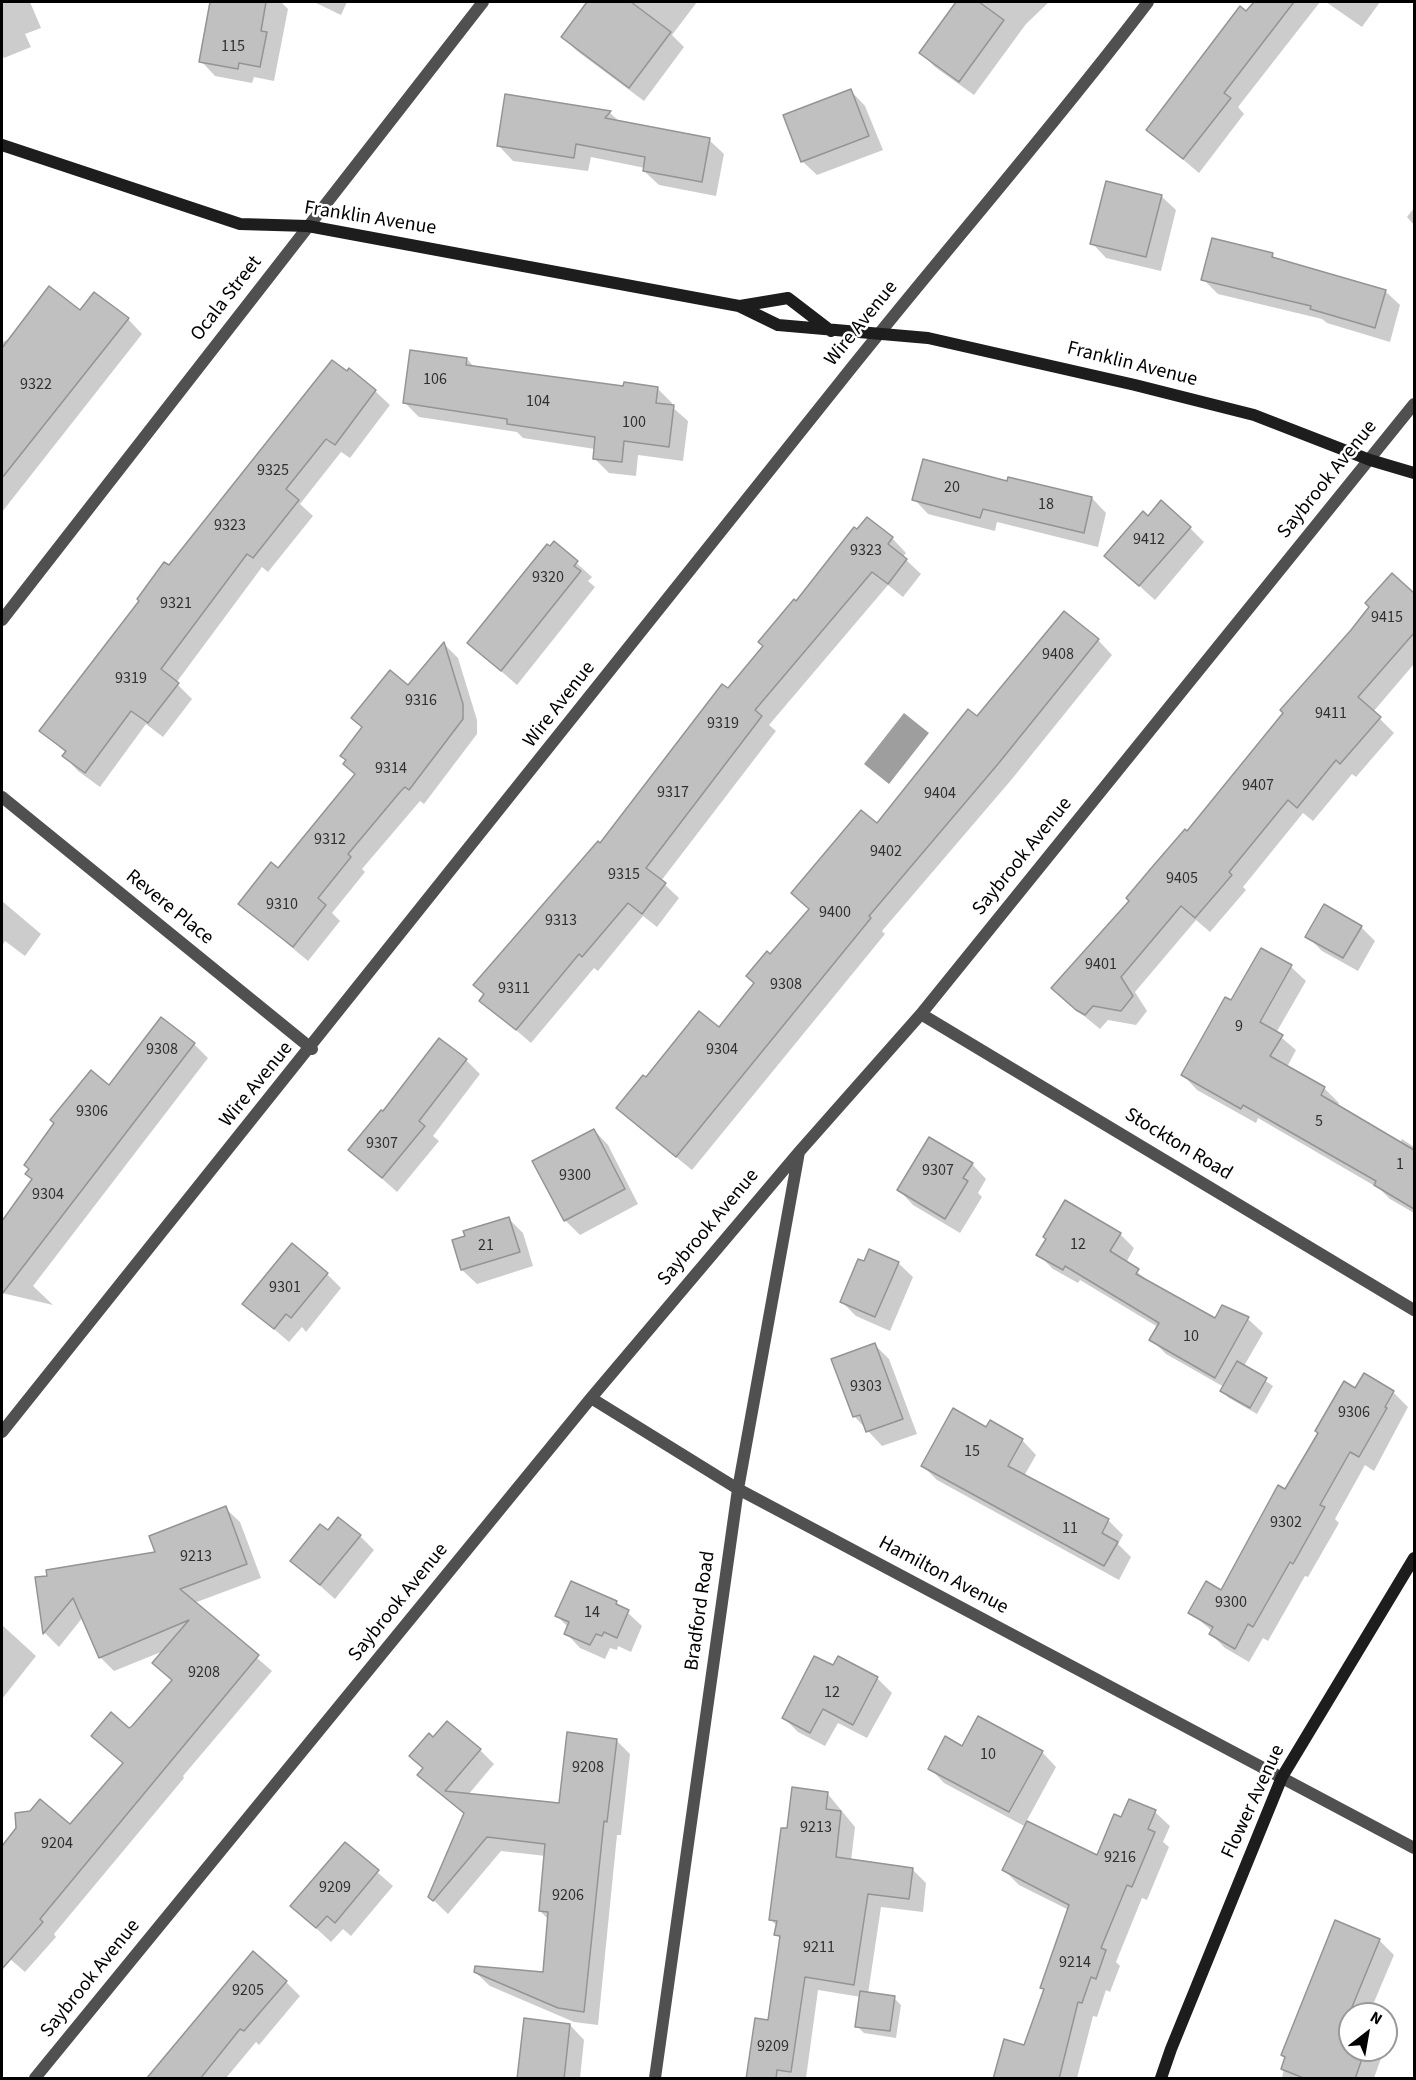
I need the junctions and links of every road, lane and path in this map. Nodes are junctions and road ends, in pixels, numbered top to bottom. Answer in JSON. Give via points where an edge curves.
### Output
{"nodes":[{"id":1,"x":483,"y":2,"type":"edge"},
{"id":2,"x":1148,"y":2,"type":"edge"},
{"id":3,"x":2,"y":145,"type":"edge"},
{"id":4,"x":308,"y":226,"type":"junction"},
{"id":5,"x":739,"y":306,"type":"junction"},
{"id":6,"x":832,"y":331,"type":"junction"},
{"id":7,"x":878,"y":335,"type":"junction"},
{"id":8,"x":1414,"y":404,"type":"edge"},
{"id":9,"x":1370,"y":460,"type":"junction"},
{"id":10,"x":1414,"y":472,"type":"edge"},
{"id":11,"x":2,"y":620,"type":"edge"},
{"id":12,"x":2,"y":797,"type":"edge"},
{"id":13,"x":921,"y":1014,"type":"junction"},
{"id":14,"x":312,"y":1049,"type":"junction"},
{"id":15,"x":799,"y":1152,"type":"junction"},
{"id":16,"x":1414,"y":1310,"type":"edge"},
{"id":17,"x":591,"y":1398,"type":"junction"},
{"id":18,"x":2,"y":1432,"type":"edge"},
{"id":19,"x":738,"y":1490,"type":"junction"},
{"id":20,"x":1414,"y":1558,"type":"edge"},
{"id":21,"x":1282,"y":1777,"type":"junction"},
{"id":22,"x":1414,"y":1848,"type":"edge"},
{"id":23,"x":35,"y":2079,"type":"edge"},
{"id":24,"x":655,"y":2079,"type":"edge"},
{"id":25,"x":1161,"y":2079,"type":"edge"}],
"edges":[{"from":1,"to":4,"type":"street","name":"Ocala Street"},
{"from":2,"to":7,"type":"street","name":"Wire Avenue"},
{"from":3,"to":4,"type":"street","name":"Franklin Avenue","via":[[240,224]]},
{"from":4,"to":5,"type":"street","name":"Franklin Avenue"},
{"from":4,"to":11,"type":"street","name":"Ocala Street"},
{"from":5,"to":6,"type":"street","name":"Franklin Avenue","via":[[778,325]]},
{"from":5,"to":6,"type":"street","name":"Franklin Avenue","via":[[788,298]]},
{"from":6,"to":7,"type":"street","name":"Franklin Avenue"},
{"from":7,"to":9,"type":"street","name":"Franklin Avenue","via":[[928,338],[1146,388],[1254,416]]},
{"from":7,"to":14,"type":"street","name":"Wire Avenue"},
{"from":8,"to":9,"type":"street","name":"Saybrook Avenue"},
{"from":9,"to":10,"type":"street","name":"Franklin Avenue"},
{"from":9,"to":13,"type":"street","name":"Saybrook Avenue"},
{"from":12,"to":14,"type":"street","name":"Revere Place"},
{"from":13,"to":15,"type":"street","name":"Saybrook Avenue"},
{"from":13,"to":16,"type":"street","name":"Stockton Road"},
{"from":14,"to":18,"type":"street","name":"Wire Avenue"},
{"from":15,"to":17,"type":"street","name":"Saybrook Avenue"},
{"from":15,"to":19,"type":"street","name":"Bradford Road"},
{"from":17,"to":19,"type":"street","name":"Hamilton Avenue"},
{"from":17,"to":23,"type":"street","name":"Saybrook Avenue"},
{"from":19,"to":21,"type":"street","name":"Hamilton Avenue"},
{"from":19,"to":24,"type":"street","name":"Bradford Road"},
{"from":20,"to":21,"type":"street","name":"Flower Avenue"},
{"from":21,"to":22,"type":"street","name":"Hamilton Avenue"},
{"from":21,"to":25,"type":"street","name":"Flower Avenue"}]}
